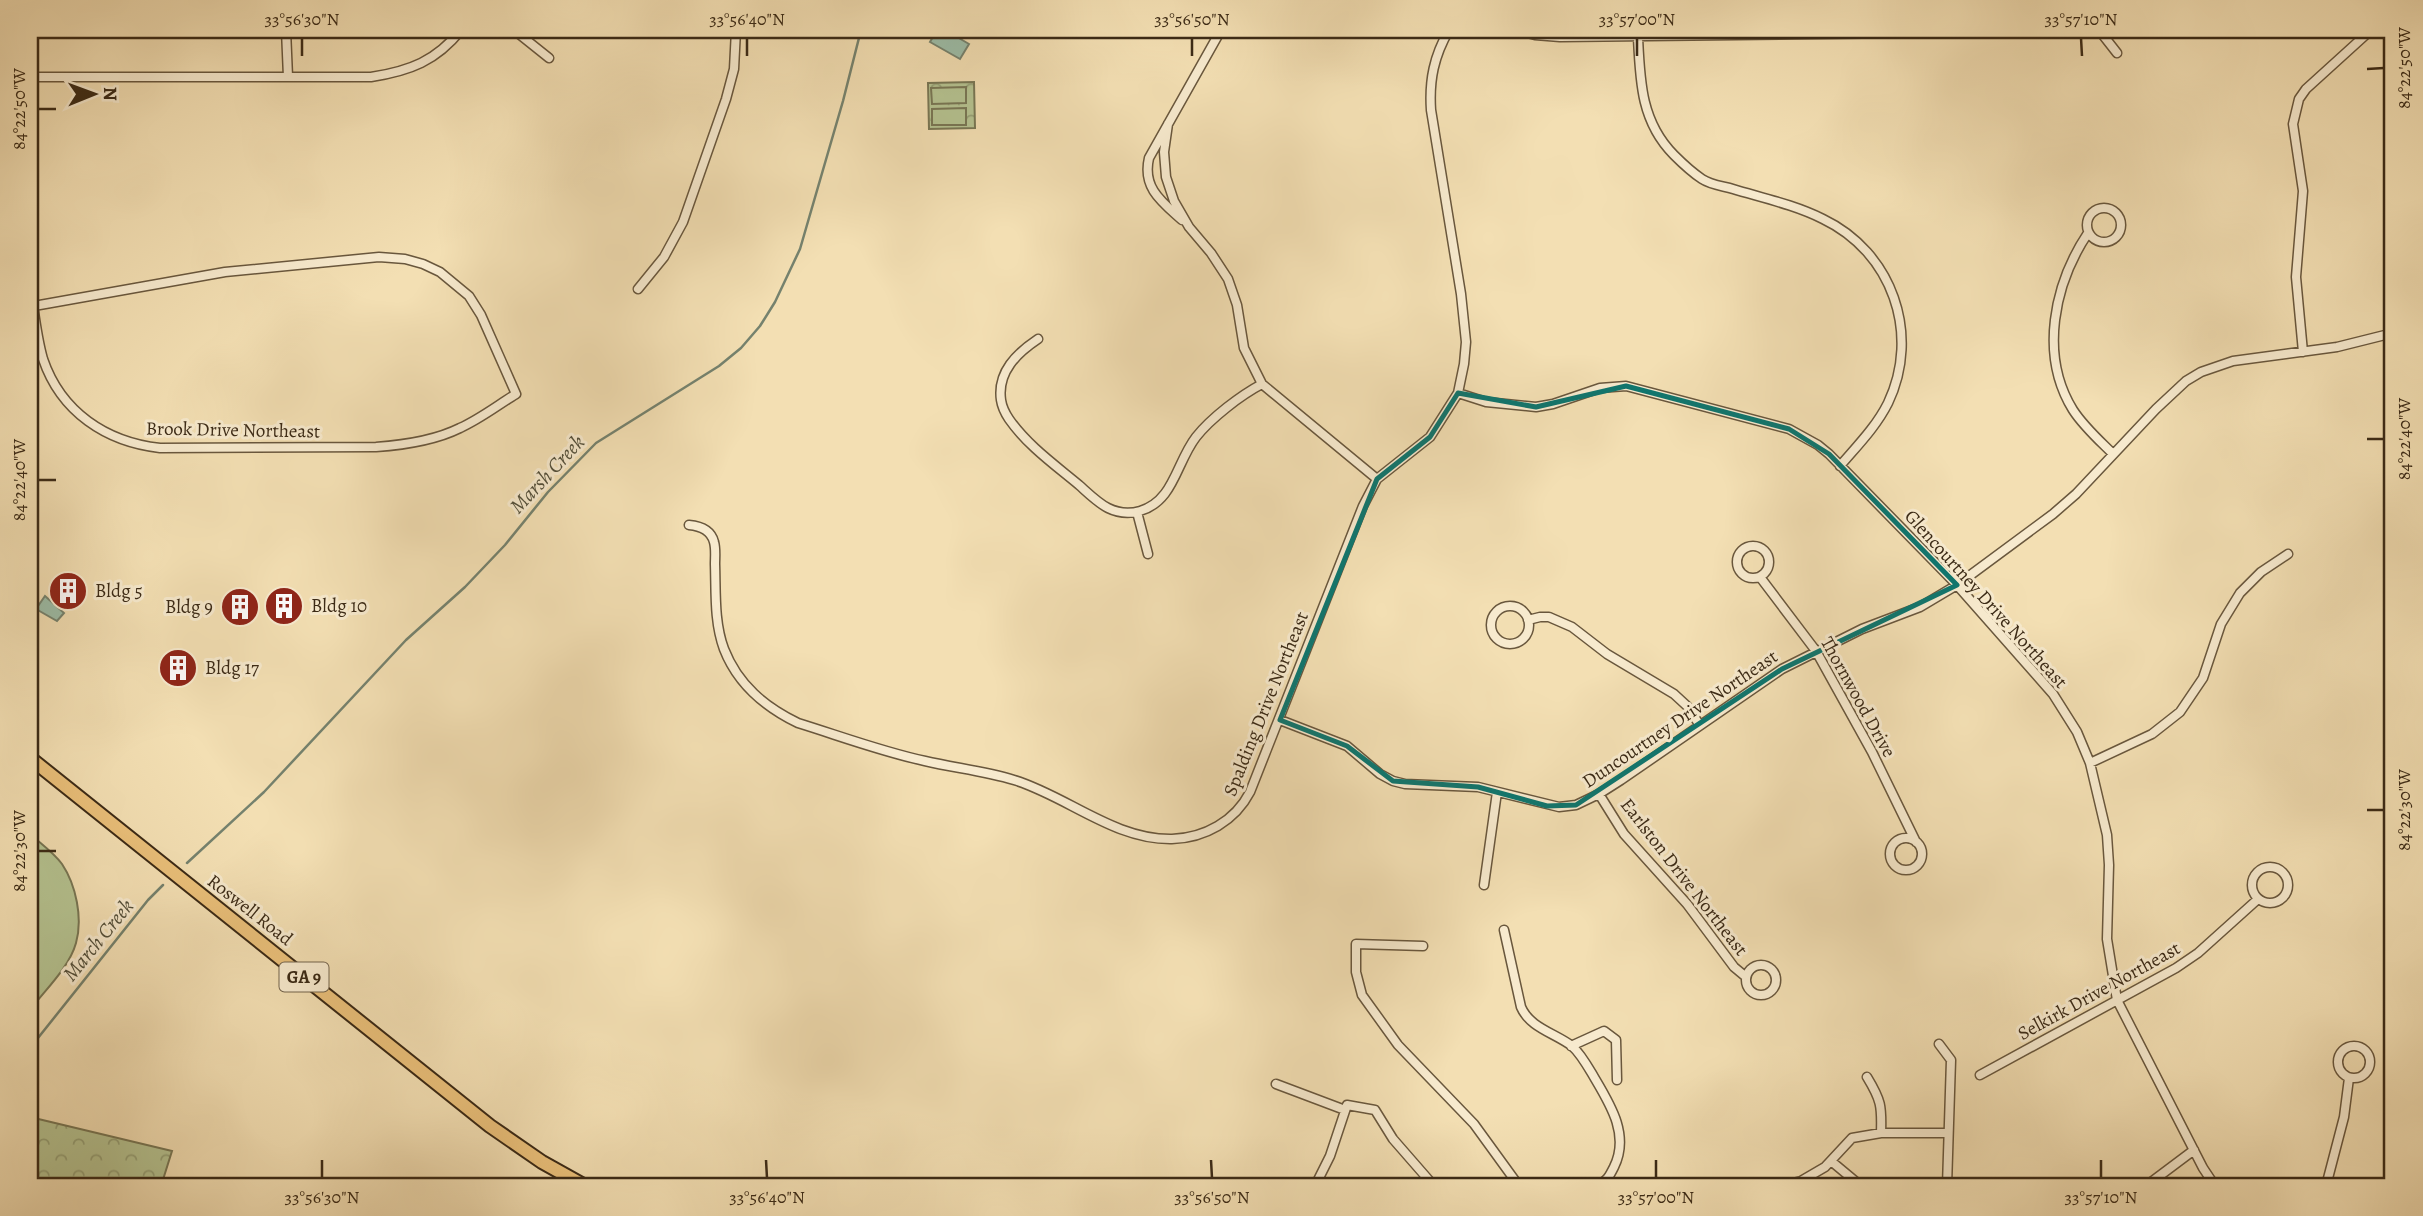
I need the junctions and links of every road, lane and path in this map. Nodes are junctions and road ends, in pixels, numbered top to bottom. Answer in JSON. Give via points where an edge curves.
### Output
{"nodes":[{"id":1,"x":286,"y":30,"type":"edge"},
{"id":2,"x":461,"y":30,"type":"edge"},
{"id":3,"x":514,"y":30,"type":"edge"},
{"id":4,"x":736,"y":30,"type":"edge"},
{"id":5,"x":1221,"y":30,"type":"edge"},
{"id":6,"x":1449,"y":30,"type":"edge"},
{"id":7,"x":1517,"y":30,"type":"edge"},
{"id":8,"x":1998,"y":30,"type":"edge"},
{"id":9,"x":2099,"y":30,"type":"edge"},
{"id":10,"x":2371,"y":30,"type":"edge"},
{"id":11,"x":1637,"y":37,"type":"junction"},
{"id":12,"x":2117,"y":53,"type":"dead end"},
{"id":13,"x":549,"y":58,"type":"dead end"},
{"id":14,"x":30,"y":77,"type":"edge"},
{"id":15,"x":288,"y":77,"type":"junction"},
{"id":16,"x":1168,"y":124,"type":"junction"},
{"id":17,"x":1189,"y":227,"type":"junction"},
{"id":18,"x":2088,"y":233,"type":"junction"},
{"id":19,"x":30,"y":284,"type":"edge"},
{"id":20,"x":638,"y":289,"type":"dead end"},
{"id":21,"x":32,"y":307,"type":"edge"},
{"id":22,"x":2393,"y":333,"type":"edge"},
{"id":23,"x":1038,"y":339,"type":"dead end"},
{"id":24,"x":2303,"y":352,"type":"junction"},
{"id":25,"x":1262,"y":384,"type":"junction"},
{"id":26,"x":1458,"y":393,"type":"junction"},
{"id":27,"x":2113,"y":454,"type":"junction"},
{"id":28,"x":1840,"y":466,"type":"junction"},
{"id":29,"x":1377,"y":479,"type":"junction"},
{"id":30,"x":1137,"y":512,"type":"junction"},
{"id":31,"x":689,"y":525,"type":"dead end"},
{"id":32,"x":1148,"y":554,"type":"dead end"},
{"id":33,"x":2288,"y":554,"type":"dead end"},
{"id":34,"x":1760,"y":577,"type":"junction"},
{"id":35,"x":1958,"y":585,"type":"junction"},
{"id":36,"x":1528,"y":620,"type":"junction"},
{"id":37,"x":1816,"y":651,"type":"junction"},
{"id":38,"x":1279,"y":720,"type":"junction"},
{"id":39,"x":1699,"y":724,"type":"junction"},
{"id":40,"x":30,"y":758,"type":"edge"},
{"id":41,"x":2090,"y":763,"type":"junction"},
{"id":42,"x":1497,"y":792,"type":"junction"},
{"id":43,"x":1599,"y":794,"type":"junction"},
{"id":44,"x":1916,"y":842,"type":"junction"},
{"id":45,"x":1484,"y":885,"type":"dead end"},
{"id":46,"x":2258,"y":899,"type":"junction"},
{"id":47,"x":1504,"y":930,"type":"dead end"},
{"id":48,"x":1423,"y":946,"type":"dead end"},
{"id":49,"x":1746,"y":976,"type":"dead end"},
{"id":50,"x":2117,"y":1000,"type":"junction"},
{"id":51,"x":1939,"y":1044,"type":"dead end"},
{"id":52,"x":1571,"y":1046,"type":"junction"},
{"id":53,"x":1980,"y":1075,"type":"dead end"},
{"id":54,"x":1867,"y":1077,"type":"dead end"},
{"id":55,"x":2350,"y":1078,"type":"junction"},
{"id":56,"x":1617,"y":1080,"type":"dead end"},
{"id":57,"x":1276,"y":1084,"type":"dead end"},
{"id":58,"x":1345,"y":1110,"type":"junction"},
{"id":59,"x":1881,"y":1133,"type":"junction"},
{"id":60,"x":1947,"y":1133,"type":"junction"},
{"id":61,"x":2194,"y":1150,"type":"junction"},
{"id":62,"x":1831,"y":1161,"type":"junction"},
{"id":63,"x":1855,"y":1181,"type":"dead end"},
{"id":64,"x":585,"y":1186,"type":"edge"},
{"id":65,"x":1315,"y":1186,"type":"edge"},
{"id":66,"x":1434,"y":1186,"type":"edge"},
{"id":67,"x":1518,"y":1186,"type":"edge"},
{"id":68,"x":1597,"y":1186,"type":"edge"},
{"id":69,"x":1781,"y":1186,"type":"edge"},
{"id":70,"x":1947,"y":1186,"type":"edge"},
{"id":71,"x":2146,"y":1186,"type":"edge"},
{"id":72,"x":2215,"y":1186,"type":"edge"},
{"id":73,"x":2326,"y":1186,"type":"edge"}],
"edges":[{"from":1,"to":15,"type":"street"},
{"from":2,"to":15,"type":"street","via":[[434,57],[391,74]]},
{"from":3,"to":13,"type":"street"},
{"from":4,"to":20,"type":"street","via":[[734,69],[726,99],[683,222],[664,257]]},
{"from":5,"to":16,"type":"street"},
{"from":6,"to":26,"type":"street","name":"Spalding Drive Northeast","via":[[1438,52],[1430,90],[1466,342]]},
{"from":7,"to":11,"type":"street","via":[[1560,37]]},
{"from":8,"to":11,"type":"street"},
{"from":9,"to":12,"type":"street"},
{"from":10,"to":24,"type":"street","via":[[2306,89],[2294,112],[2303,191],[2296,277]]},
{"from":11,"to":28,"type":"street","via":[[1644,106],[1673,155],[1708,182],[1805,211],[1837,226],[1868,251],[1889,284],[1902,331],[1897,379],[1876,424]]},
{"from":14,"to":15,"type":"street"},
{"from":16,"to":17,"type":"street","via":[[1166,177]]},
{"from":16,"to":17,"type":"street","via":[[1149,158],[1147,180],[1155,195]]},
{"from":17,"to":25,"type":"street","via":[[1228,279],[1244,348]]},
{"from":18,"to":18,"type":"street","via":[[2096,241],[2113,240],[2120,231],[2120,219],[2107,208],[2097,209],[2089,215]]},
{"from":18,"to":27,"type":"street","via":[[2059,294],[2055,356],[2073,409]]},
{"from":19,"to":21,"type":"street","name":"Brook Drive Northeast"},
{"from":21,"to":21,"type":"street","name":"Brook Drive Northeast","via":[[225,272],[405,258],[432,268],[469,296],[516,394],[461,428],[401,445],[143,446],[99,430],[65,399],[44,361]]},
{"from":22,"to":24,"type":"street","name":"Duncourtney Drive Northeast"},
{"from":23,"to":30,"type":"street","via":[[1014,359],[1004,375],[1001,397],[1007,416],[1048,459],[1103,505],[1119,512]]},
{"from":24,"to":27,"type":"street","name":"Duncourtney Drive Northeast","via":[[2233,361],[2201,372],[2156,408]]},
{"from":25,"to":29,"type":"street"},
{"from":25,"to":30,"type":"street","via":[[1205,427],[1164,497]]},
{"from":26,"to":28,"type":"street","name":"Glencourtney Drive Northeast","via":[[1486,402],[1536,407],[1600,388],[1626,386],[1790,429],[1818,445]]},
{"from":26,"to":29,"type":"street","name":"Spalding Drive Northeast","via":[[1430,437]]},
{"from":27,"to":35,"type":"street","name":"Duncourtney Drive Northeast","via":[[2053,514]]},
{"from":28,"to":35,"type":"street","name":"Glencourtney Drive Northeast"},
{"from":29,"to":38,"type":"street","name":"Spalding Drive Northeast","via":[[1350,535]]},
{"from":30,"to":32,"type":"street"},
{"from":31,"to":38,"type":"street","name":"Spalding Drive Northeast","via":[[704,529],[714,542],[718,625],[733,667],[761,702],[798,723],[924,761],[1015,780],[1124,830],[1171,839],[1207,831],[1238,811],[1251,792]]},
{"from":33,"to":41,"type":"street","via":[[2240,593],[2221,624],[2203,678],[2180,712],[2152,734]]},
{"from":34,"to":34,"type":"street","name":"Thornwood Drive","via":[[1749,578],[1740,572],[1738,557],[1745,548],[1760,548],[1767,555],[1767,570]]},
{"from":34,"to":37,"type":"street","name":"Thornwood Drive"},
{"from":35,"to":37,"type":"street","name":"Duncourtney Drive Northeast","via":[[1920,607]]},
{"from":35,"to":41,"type":"street","name":"Glencourtney Drive Northeast","via":[[2053,694]]},
{"from":36,"to":36,"type":"street","via":[[1517,607],[1505,607],[1492,618],[1492,630],[1503,643],[1515,643],[1528,632]]},
{"from":36,"to":39,"type":"street","via":[[1549,617],[1572,627],[1674,694]]},
{"from":37,"to":39,"type":"street","name":"Duncourtney Drive Northeast"},
{"from":37,"to":44,"type":"street","name":"Thornwood Drive"},
{"from":38,"to":42,"type":"street","name":"Duncourtney Drive Northeast","via":[[1347,746],[1393,781]]},
{"from":39,"to":43,"type":"street","name":"Duncourtney Drive Northeast"},
{"from":40,"to":64,"type":"main road","name":"Roswell Road","number":"GA 9","via":[[490,1126]]},
{"from":41,"to":50,"type":"street","name":"Glencourtney Drive Northeast","via":[[2107,835],[2106,939]]},
{"from":42,"to":43,"type":"street","name":"Duncourtney Drive Northeast","via":[[1559,807]]},
{"from":42,"to":45,"type":"street"},
{"from":43,"to":49,"type":"street","name":"Earlston Drive Northeast","via":[[1624,834]]},
{"from":44,"to":44,"type":"street","via":[[1922,851],[1920,862],[1906,870],[1896,866],[1890,853],[1894,844],[1907,838]]},
{"from":46,"to":46,"type":"street","name":"Selkirk Drive Northeast","via":[[2272,903],[2285,895],[2287,883],[2281,872],[2264,868],[2255,875],[2252,887]]},
{"from":46,"to":50,"type":"street","name":"Selkirk Drive Northeast","via":[[2197,953]]},
{"from":47,"to":52,"type":"street","via":[[1525,1017]]},
{"from":48,"to":67,"type":"street","via":[[1356,944],[1362,995],[1398,1045],[1474,1125]]},
{"from":50,"to":53,"type":"street","name":"Selkirk Drive Northeast"},
{"from":50,"to":61,"type":"street","name":"Glencourtney Drive Northeast"},
{"from":51,"to":60,"type":"street","via":[[1951,1060]]},
{"from":52,"to":56,"type":"street","via":[[1604,1031],[1616,1040]]},
{"from":52,"to":68,"type":"street","via":[[1605,1095],[1621,1131],[1620,1155],[1608,1180]]},
{"from":54,"to":59,"type":"street","via":[[1879,1098]]},
{"from":55,"to":55,"type":"street","via":[[2338,1067],[2338,1057],[2345,1048],[2359,1047],[2370,1066],[2360,1077]]},
{"from":55,"to":73,"type":"street"},
{"from":57,"to":58,"type":"street"},
{"from":58,"to":65,"type":"street"},
{"from":58,"to":66,"type":"street","via":[[1347,1105],[1375,1110],[1393,1139]]},
{"from":59,"to":60,"type":"street"},
{"from":59,"to":62,"type":"street","via":[[1852,1138]]},
{"from":60,"to":70,"type":"street"},
{"from":61,"to":71,"type":"street"},
{"from":61,"to":72,"type":"street","name":"Glencourtney Drive Northeast"},
{"from":62,"to":63,"type":"street"},
{"from":62,"to":69,"type":"street","via":[[1801,1181]]}]}
